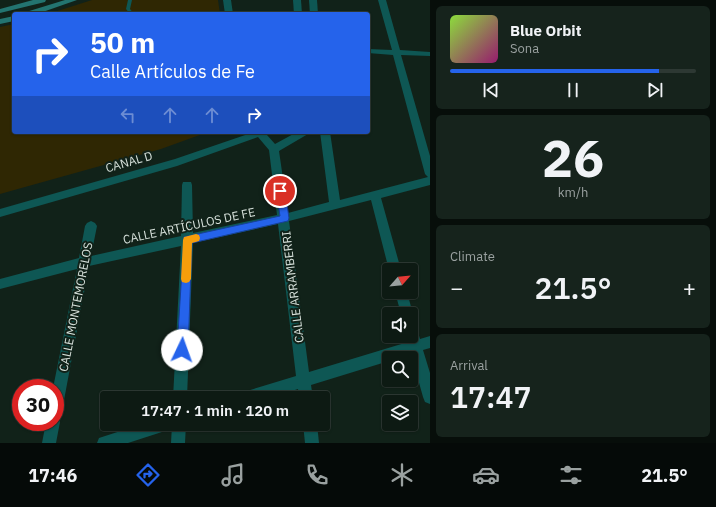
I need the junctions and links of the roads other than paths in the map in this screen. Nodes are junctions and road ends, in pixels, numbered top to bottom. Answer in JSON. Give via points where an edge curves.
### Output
{"nodes":[{"id":1,"x":17,"y":0,"type":"edge"},
{"id":2,"x":42,"y":0,"type":"edge"},
{"id":3,"x":73,"y":0,"type":"edge"},
{"id":4,"x":130,"y":0,"type":"edge"},
{"id":5,"x":227,"y":0,"type":"edge"},
{"id":6,"x":297,"y":0,"type":"edge"},
{"id":7,"x":313,"y":0,"type":"edge"},
{"id":8,"x":382,"y":0,"type":"edge"},
{"id":9,"x":0,"y":5,"type":"edge"},
{"id":10,"x":0,"y":12,"type":"edge"},
{"id":11,"x":35,"y":12,"type":"edge"},
{"id":12,"x":130,"y":12,"type":"edge"},
{"id":13,"x":229,"y":12,"type":"edge"},
{"id":14,"x":298,"y":12,"type":"edge"},
{"id":15,"x":314,"y":12,"type":"edge"},
{"id":16,"x":12,"y":19,"type":"edge"},
{"id":17,"x":0,"y":22,"type":"edge"},
{"id":18,"x":370,"y":51,"type":"edge"},
{"id":19,"x":396,"y":53,"type":"junction"},
{"id":20,"x":430,"y":54,"type":"edge"},
{"id":21,"x":233,"y":134,"type":"edge"},
{"id":22,"x":259,"y":134,"type":"edge"},
{"id":23,"x":263,"y":134,"type":"edge"},
{"id":24,"x":301,"y":134,"type":"edge"},
{"id":25,"x":325,"y":134,"type":"edge"},
{"id":26,"x":232,"y":143,"type":"junction"},
{"id":27,"x":274,"y":149,"type":"junction"},
{"id":28,"x":430,"y":174,"type":"edge"},
{"id":29,"x":430,"y":181,"type":"edge"},
{"id":30,"x":187,"y":185,"type":"dead end"},
{"id":31,"x":375,"y":195,"type":"junction"},
{"id":32,"x":335,"y":205,"type":"junction"},
{"id":33,"x":0,"y":213,"type":"edge"},
{"id":34,"x":284,"y":218,"type":"junction"},
{"id":35,"x":91,"y":226,"type":"dead end"},
{"id":36,"x":188,"y":240,"type":"junction"},
{"id":37,"x":85,"y":262,"type":"junction"},
{"id":38,"x":393,"y":263,"type":"edge"},
{"id":39,"x":0,"y":284,"type":"edge"},
{"id":40,"x":430,"y":342,"type":"edge"},
{"id":41,"x":415,"y":343,"type":"edge"},
{"id":42,"x":416,"y":347,"type":"junction"},
{"id":43,"x":61,"y":379,"type":"edge"},
{"id":44,"x":304,"y":380,"type":"junction"},
{"id":45,"x":180,"y":391,"type":"edge"},
{"id":46,"x":269,"y":391,"type":"edge"},
{"id":47,"x":305,"y":391,"type":"edge"},
{"id":48,"x":430,"y":397,"type":"edge"},
{"id":49,"x":51,"y":431,"type":"edge"},
{"id":50,"x":143,"y":431,"type":"edge"},
{"id":51,"x":179,"y":431,"type":"edge"},
{"id":52,"x":311,"y":431,"type":"edge"},
{"id":53,"x":49,"y":443,"type":"edge"},
{"id":54,"x":104,"y":443,"type":"edge"},
{"id":55,"x":178,"y":443,"type":"edge"},
{"id":56,"x":312,"y":443,"type":"edge"}],
"edges":[{"from":1,"to":9,"type":"main road"},
{"from":2,"to":10,"type":"main road"},
{"from":3,"to":11,"type":"main road"},
{"from":4,"to":12,"type":"lane","via":[[128,9]]},
{"from":5,"to":13,"type":"street"},
{"from":6,"to":14,"type":"street"},
{"from":7,"to":15,"type":"street"},
{"from":8,"to":19,"type":"street"},
{"from":16,"to":17,"type":"main road"},
{"from":18,"to":19,"type":"street"},
{"from":19,"to":20,"type":"street"},
{"from":19,"to":28,"type":"street"},
{"from":21,"to":26,"type":"street"},
{"from":22,"to":26,"type":"street","name":"CANAL D"},
{"from":23,"to":27,"type":"street"},
{"from":24,"to":27,"type":"street"},
{"from":25,"to":32,"type":"street"},
{"from":26,"to":33,"type":"street","name":"CANAL D","via":[[176,162]]},
{"from":27,"to":34,"type":"street","name":"CALLE ARRAMBERRI"},
{"from":29,"to":31,"type":"street","name":"CALLE ARTÍCULOS DE FE"},
{"from":30,"to":36,"type":"street"},
{"from":31,"to":32,"type":"street","name":"CALLE ARTÍCULOS DE FE"},
{"from":31,"to":38,"type":"street"},
{"from":32,"to":34,"type":"street","name":"CALLE ARTÍCULOS DE FE"},
{"from":34,"to":36,"type":"street","name":"CALLE ARTÍCULOS DE FE"},
{"from":34,"to":44,"type":"street","name":"CALLE ARRAMBERRI"},
{"from":35,"to":37,"type":"street","name":"CALLE MONTEMORELOS"},
{"from":36,"to":37,"type":"street","name":"CALLE ARTÍCULOS DE FE"},
{"from":36,"to":45,"type":"street"},
{"from":37,"to":39,"type":"street","name":"CALLE ARTÍCULOS DE FE"},
{"from":37,"to":43,"type":"street","name":"CALLE MONTEMORELOS"},
{"from":40,"to":42,"type":"street"},
{"from":41,"to":42,"type":"street"},
{"from":42,"to":44,"type":"street"},
{"from":42,"to":48,"type":"street"},
{"from":44,"to":46,"type":"street"},
{"from":44,"to":47,"type":"street","name":"CALLE ARRAMBERRI"},
{"from":49,"to":53,"type":"street"},
{"from":50,"to":54,"type":"street"},
{"from":51,"to":55,"type":"street"},
{"from":52,"to":56,"type":"street"}]}
